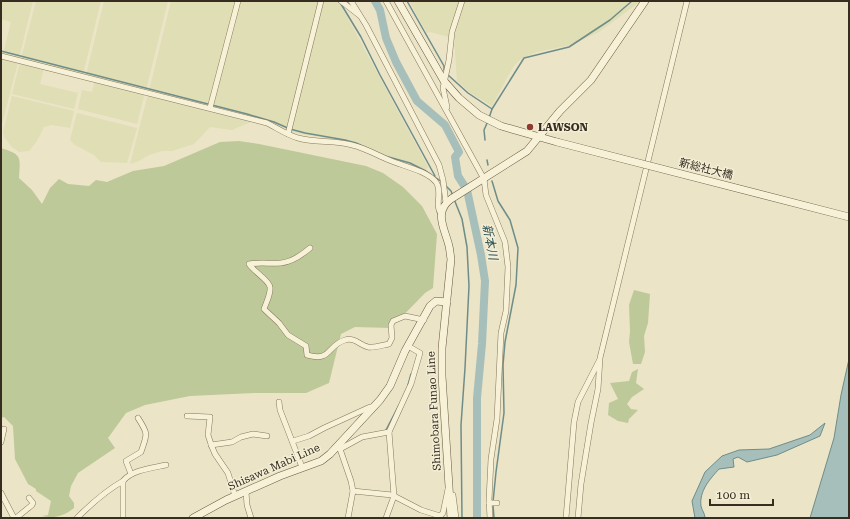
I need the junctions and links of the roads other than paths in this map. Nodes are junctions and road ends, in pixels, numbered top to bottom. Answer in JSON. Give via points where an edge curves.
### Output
{"nodes":[{"id":1,"x":238,"y":1,"type":"edge"},
{"id":2,"x":321,"y":1,"type":"edge"},
{"id":3,"x":341,"y":1,"type":"edge"},
{"id":4,"x":351,"y":1,"type":"edge"},
{"id":5,"x":386,"y":1,"type":"edge"},
{"id":6,"x":398,"y":1,"type":"edge"},
{"id":7,"x":462,"y":1,"type":"edge"},
{"id":8,"x":645,"y":1,"type":"edge"},
{"id":9,"x":687,"y":1,"type":"edge"},
{"id":10,"x":361,"y":16,"type":"junction"},
{"id":11,"x":1,"y":56,"type":"edge"},
{"id":12,"x":444,"y":81,"type":"junction"},
{"id":13,"x":210,"y":108,"type":"junction"},
{"id":14,"x":449,"y":113,"type":"junction"},
{"id":15,"x":288,"y":134,"type":"junction"},
{"id":16,"x":539,"y":138,"type":"junction"},
{"id":17,"x":483,"y":180,"type":"junction"},
{"id":18,"x":448,"y":201,"type":"junction"},
{"id":19,"x":441,"y":214,"type":"junction"},
{"id":20,"x":849,"y":217,"type":"edge"},
{"id":21,"x":310,"y":248,"type":"dead end"},
{"id":22,"x":447,"y":302,"type":"junction"},
{"id":23,"x":424,"y":320,"type":"junction"},
{"id":24,"x":408,"y":346,"type":"junction"},
{"id":25,"x":600,"y":358,"type":"junction"},
{"id":26,"x":279,"y":402,"type":"dead end"},
{"id":27,"x":374,"y":408,"type":"junction"},
{"id":28,"x":187,"y":416,"type":"dead end"},
{"id":29,"x":138,"y":418,"type":"dead end"},
{"id":30,"x":4,"y":429,"type":"dead end"},
{"id":31,"x":390,"y":432,"type":"junction"},
{"id":32,"x":267,"y":436,"type":"dead end"},
{"id":33,"x":293,"y":441,"type":"junction"},
{"id":34,"x":1,"y":442,"type":"edge"},
{"id":35,"x":211,"y":445,"type":"junction"},
{"id":36,"x":338,"y":448,"type":"junction"},
{"id":37,"x":166,"y":465,"type":"dead end"},
{"id":38,"x":302,"y":467,"type":"junction"},
{"id":39,"x":131,"y":474,"type":"junction"},
{"id":40,"x":123,"y":481,"type":"junction"},
{"id":41,"x":449,"y":487,"type":"junction"},
{"id":42,"x":352,"y":491,"type":"junction"},
{"id":43,"x":246,"y":492,"type":"junction"},
{"id":44,"x":1,"y":493,"type":"edge"},
{"id":45,"x":234,"y":494,"type":"junction"},
{"id":46,"x":394,"y":496,"type":"junction"},
{"id":47,"x":29,"y":498,"type":"dead end"},
{"id":48,"x":15,"y":518,"type":"edge"},
{"id":49,"x":77,"y":518,"type":"edge"},
{"id":50,"x":123,"y":518,"type":"edge"},
{"id":51,"x":194,"y":518,"type":"edge"},
{"id":52,"x":251,"y":518,"type":"edge"},
{"id":53,"x":348,"y":518,"type":"edge"},
{"id":54,"x":386,"y":518,"type":"edge"},
{"id":55,"x":451,"y":518,"type":"edge"},
{"id":56,"x":456,"y":518,"type":"edge"},
{"id":57,"x":490,"y":518,"type":"edge"},
{"id":58,"x":566,"y":518,"type":"edge"},
{"id":59,"x":578,"y":518,"type":"edge"}],
"edges":[{"from":1,"to":13,"type":"street"},
{"from":2,"to":15,"type":"street"},
{"from":3,"to":10,"type":"street"},
{"from":4,"to":10,"type":"street"},
{"from":5,"to":14,"type":"street"},
{"from":6,"to":12,"type":"main road","name":"新総社大橋"},
{"from":7,"to":12,"type":"street","via":[[452,32]]},
{"from":8,"to":16,"type":"main road","via":[[591,80]]},
{"from":9,"to":25,"type":"street"},
{"from":10,"to":18,"type":"street","via":[[439,165]]},
{"from":11,"to":13,"type":"street"},
{"from":12,"to":14,"type":"street","via":[[443,88]]},
{"from":12,"to":16,"type":"main road","name":"新総社大橋","via":[[479,115],[502,126]]},
{"from":13,"to":15,"type":"street","via":[[267,123]]},
{"from":14,"to":17,"type":"street"},
{"from":15,"to":19,"type":"street","via":[[298,138],[352,145],[408,166],[437,184],[438,210]]},
{"from":16,"to":17,"type":"main road","via":[[519,158]]},
{"from":16,"to":20,"type":"main road","name":"新総社大橋","bridge":true},
{"from":17,"to":18,"type":"main road"},
{"from":17,"to":57,"type":"street","via":[[504,242],[508,267],[491,459],[493,503]]},
{"from":18,"to":19,"type":"main road"},
{"from":19,"to":22,"type":"main road","via":[[451,258]]},
{"from":21,"to":23,"type":"street","via":[[283,263],[249,264],[268,282],[270,288],[264,309],[288,335],[306,346],[307,355],[322,357],[343,340],[348,339],[369,347],[390,344],[390,325],[393,321],[405,316]]},
{"from":22,"to":23,"type":"main road","name":"Shisawa Mabi Line","via":[[436,301],[430,306]]},
{"from":22,"to":41,"type":"main road","name":"Shimobara Funao Line","via":[[442,376]]},
{"from":23,"to":24,"type":"main road","name":"Shisawa Mabi Line"},
{"from":24,"to":27,"type":"main road","name":"Shisawa Mabi Line","via":[[390,386]]},
{"from":24,"to":31,"type":"street","via":[[420,353]]},
{"from":25,"to":58,"type":"street","via":[[578,402]]},
{"from":25,"to":59,"type":"street","via":[[598,389],[581,484]]},
{"from":26,"to":33,"type":"street"},
{"from":27,"to":33,"type":"street","via":[[370,407]]},
{"from":27,"to":36,"type":"main road","name":"Shisawa Mabi Line"},
{"from":28,"to":35,"type":"street","via":[[210,417],[208,435]]},
{"from":29,"to":39,"type":"street","via":[[147,434],[141,452],[126,461]]},
{"from":30,"to":34,"type":"street"},
{"from":31,"to":36,"type":"street","via":[[362,437]]},
{"from":31,"to":46,"type":"street"},
{"from":32,"to":35,"type":"street","via":[[253,434],[232,442]]},
{"from":33,"to":38,"type":"street"},
{"from":35,"to":45,"type":"street","via":[[228,473]]},
{"from":36,"to":38,"type":"main road","name":"Shisawa Mabi Line","via":[[321,461]]},
{"from":36,"to":42,"type":"street","via":[[351,481]]},
{"from":37,"to":39,"type":"street"},
{"from":38,"to":43,"type":"main road","name":"Shisawa Mabi Line"},
{"from":39,"to":40,"type":"street"},
{"from":40,"to":49,"type":"street","via":[[111,487]]},
{"from":40,"to":50,"type":"street"},
{"from":41,"to":46,"type":"street","via":[[440,516],[421,510]]},
{"from":41,"to":55,"type":"main road","name":"Shimobara Funao Line"},
{"from":41,"to":56,"type":"street","via":[[452,489]]},
{"from":42,"to":46,"type":"street"},
{"from":42,"to":53,"type":"street"},
{"from":43,"to":45,"type":"main road","name":"Shisawa Mabi Line"},
{"from":43,"to":52,"type":"street"},
{"from":44,"to":48,"type":"street"},
{"from":45,"to":51,"type":"main road","name":"Shisawa Mabi Line"},
{"from":46,"to":54,"type":"street"},
{"from":47,"to":48,"type":"street","via":[[32,505]]}]}
